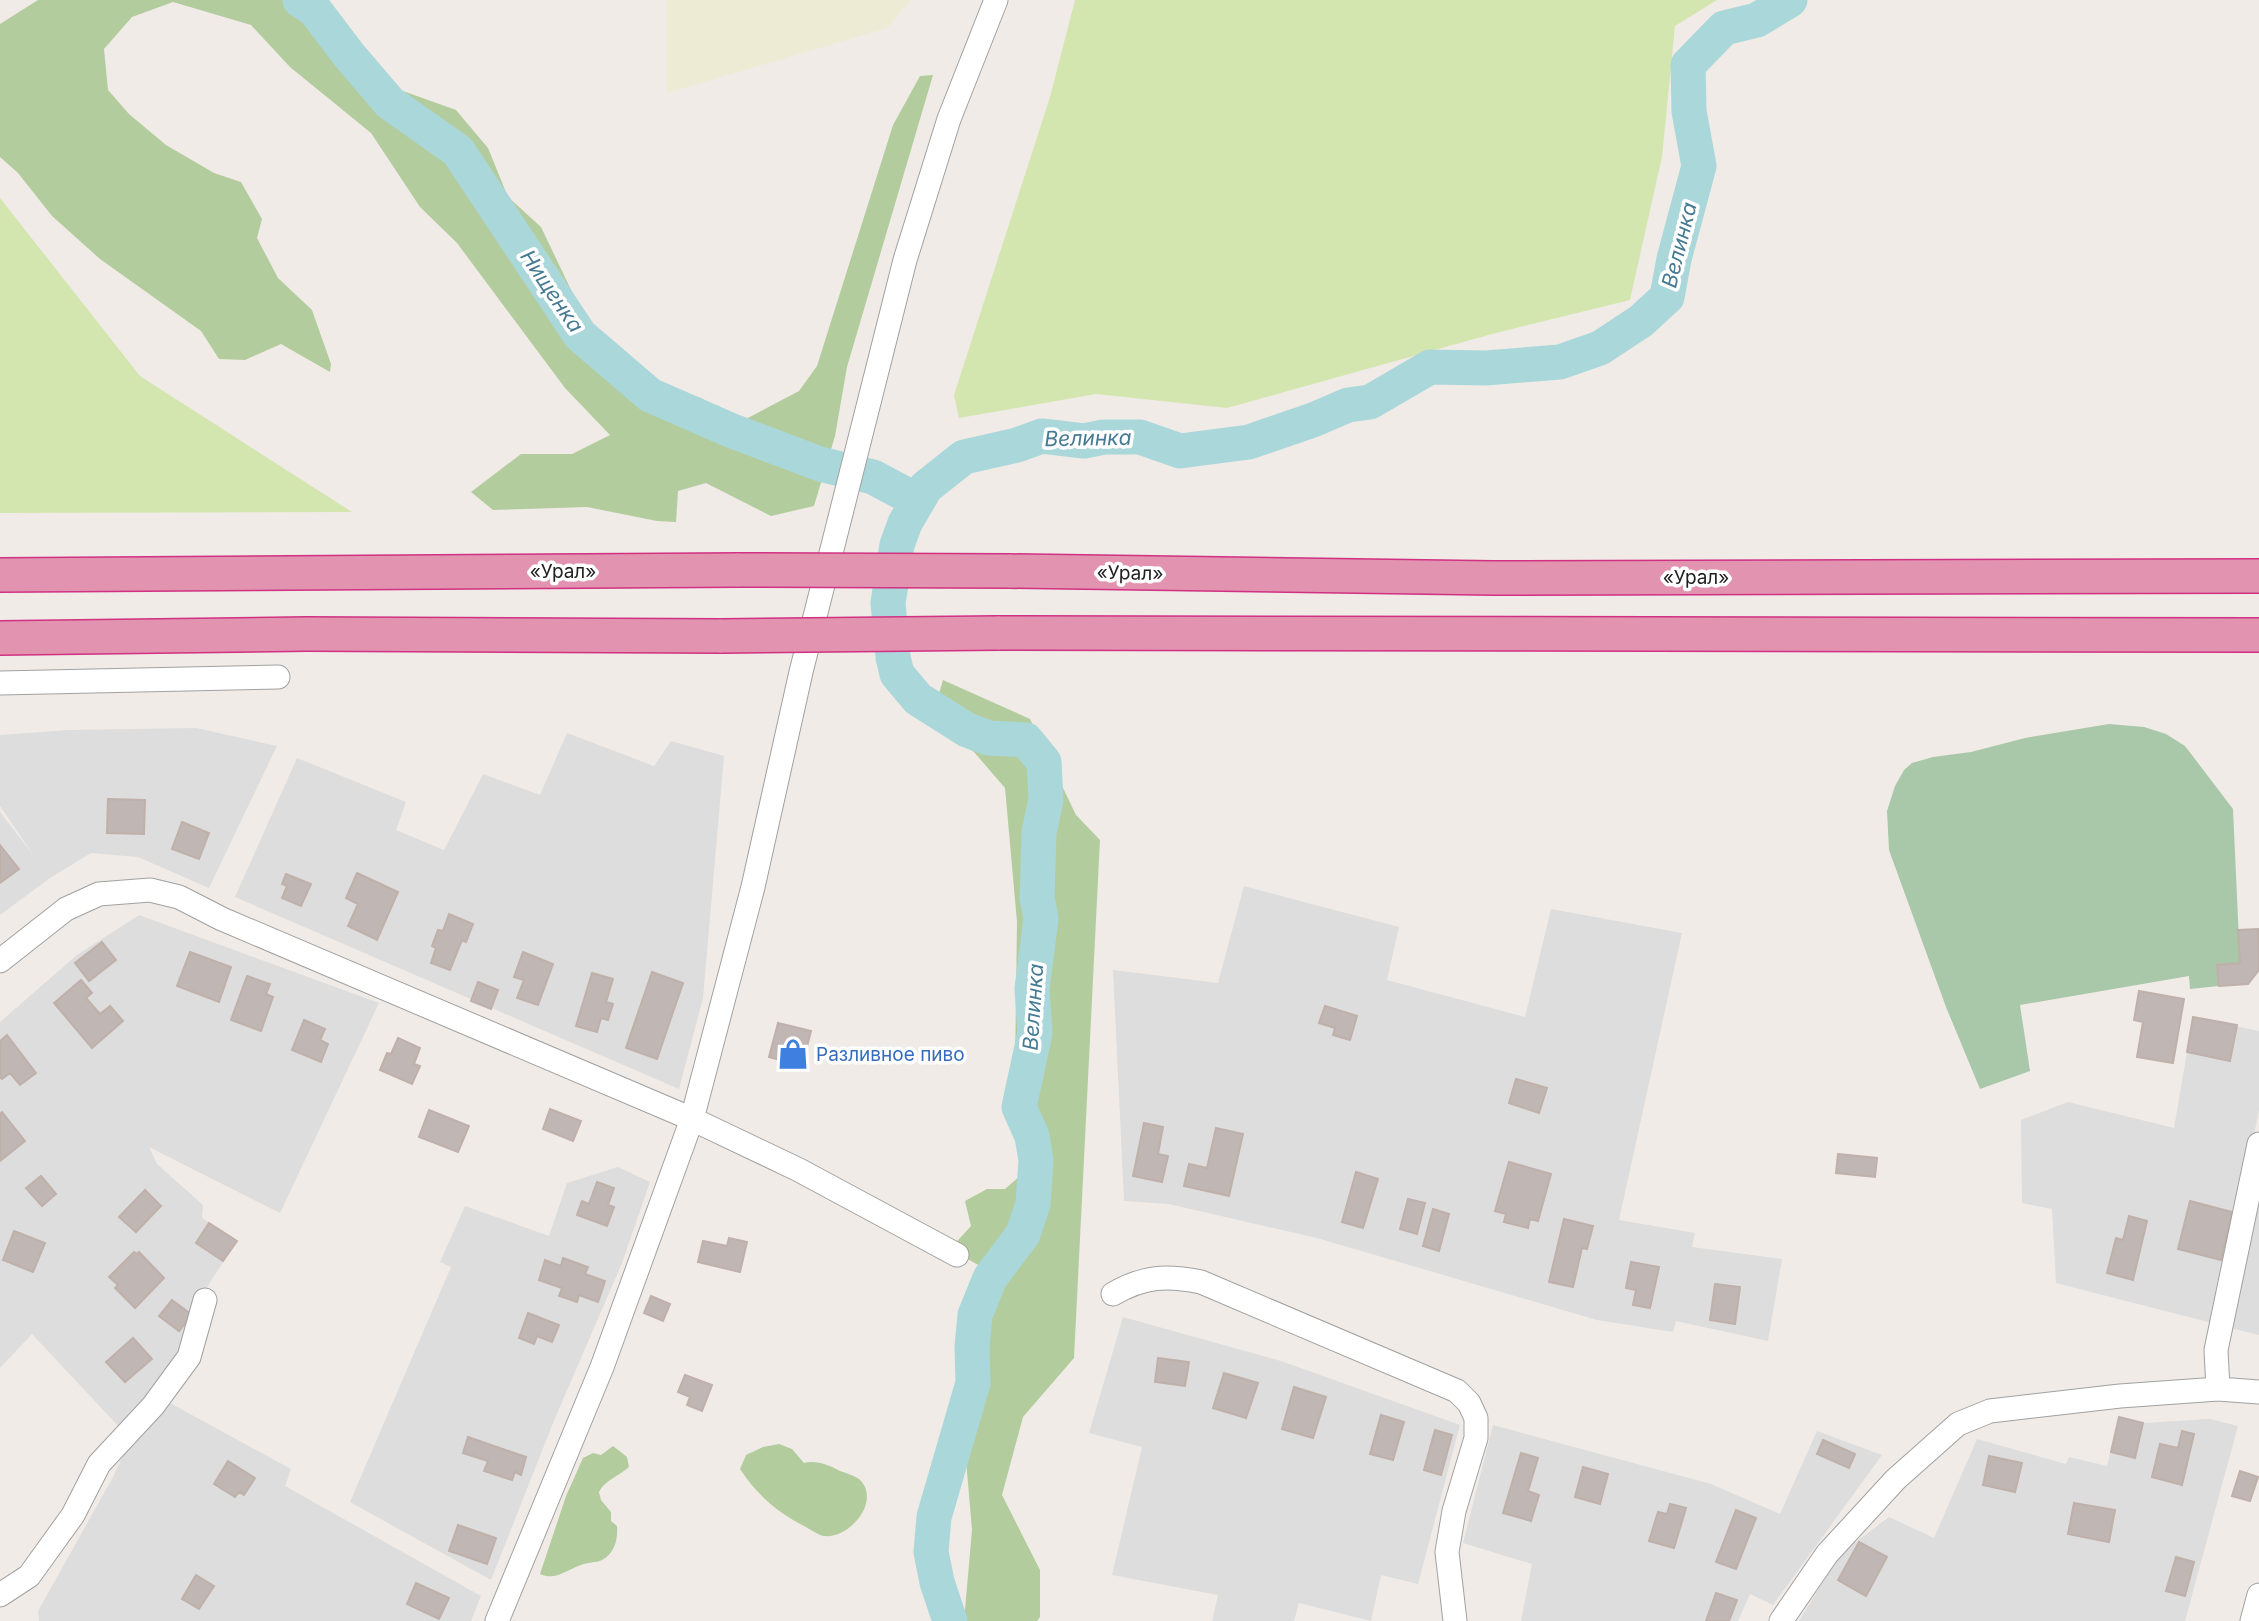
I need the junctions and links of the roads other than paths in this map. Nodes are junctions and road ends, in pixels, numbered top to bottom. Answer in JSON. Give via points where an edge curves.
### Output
{"nodes":[{"id":1,"x":996,"y":0,"type":"edge"},
{"id":2,"x":0,"y":575,"type":"edge"},
{"id":3,"x":2259,"y":576,"type":"edge"},
{"id":4,"x":2259,"y":635,"type":"edge"},
{"id":5,"x":0,"y":638,"type":"edge"},
{"id":6,"x":278,"y":677,"type":"dead end"},
{"id":7,"x":0,"y":683,"type":"edge"},
{"id":8,"x":0,"y":961,"type":"edge"},
{"id":9,"x":692,"y":1119,"type":"junction"},
{"id":10,"x":2259,"y":1144,"type":"edge"},
{"id":11,"x":957,"y":1255,"type":"dead end"},
{"id":12,"x":1113,"y":1294,"type":"dead end"},
{"id":13,"x":205,"y":1300,"type":"dead end"},
{"id":14,"x":2218,"y":1389,"type":"junction"},
{"id":15,"x":2259,"y":1392,"type":"edge"},
{"id":16,"x":0,"y":1595,"type":"edge"},
{"id":17,"x":2259,"y":1595,"type":"edge"},
{"id":18,"x":497,"y":1621,"type":"edge"},
{"id":19,"x":1455,"y":1621,"type":"edge"},
{"id":20,"x":1781,"y":1621,"type":"edge"},
{"id":21,"x":2252,"y":1621,"type":"edge"}],
"edges":[{"from":1,"to":9,"type":"street","via":[[949,119],[905,260]]},
{"from":2,"to":3,"type":"highway","name":"«Урал»","bridge":true,"via":[[739,570],[1493,578]]},
{"from":4,"to":5,"type":"highway","bridge":true,"via":[[307,634]]},
{"from":6,"to":7,"type":"street"},
{"from":8,"to":9,"type":"street","via":[[66,909],[99,894],[150,890],[179,897]]},
{"from":9,"to":11,"type":"street"},
{"from":9,"to":18,"type":"street","via":[[602,1367]]},
{"from":10,"to":14,"type":"street","via":[[2216,1350]]},
{"from":12,"to":19,"type":"street","via":[[1132,1283],[1160,1277],[1201,1282],[1457,1391],[1476,1418],[1476,1438],[1447,1552]]},
{"from":13,"to":16,"type":"street","via":[[189,1357],[153,1406],[99,1464],[73,1514],[29,1576]]},
{"from":14,"to":15,"type":"street"},
{"from":14,"to":20,"type":"street","via":[[1990,1411],[1958,1424],[1896,1479],[1827,1554]]},
{"from":17,"to":21,"type":"street"}]}
